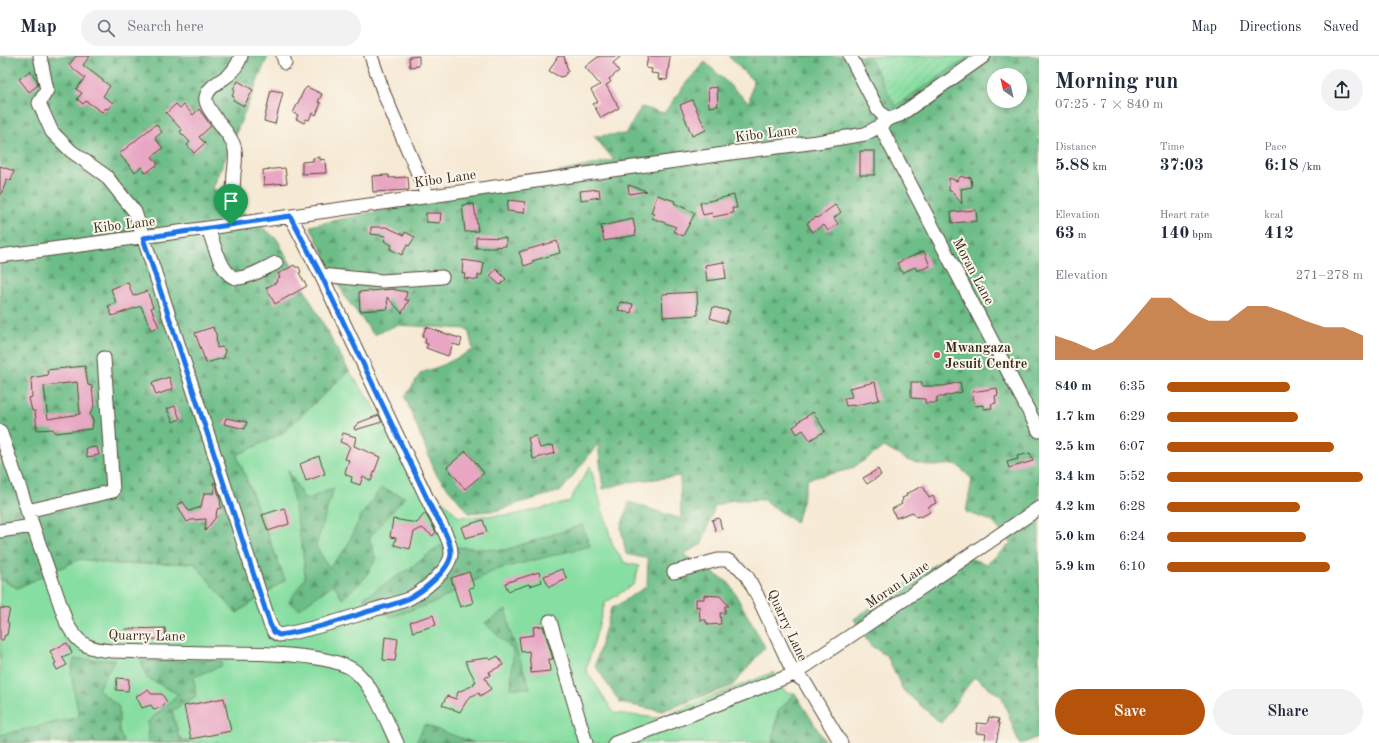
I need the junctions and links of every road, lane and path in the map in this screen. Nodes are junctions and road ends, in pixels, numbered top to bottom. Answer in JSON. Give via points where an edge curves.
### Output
{"nodes":[{"id":1,"x":40,"y":56,"type":"edge"},
{"id":2,"x":241,"y":56,"type":"edge"},
{"id":3,"x":371,"y":56,"type":"edge"},
{"id":4,"x":850,"y":56,"type":"edge"},
{"id":5,"x":984,"y":56,"type":"edge"},
{"id":6,"x":885,"y":122,"type":"junction"},
{"id":7,"x":428,"y":197,"type":"junction"},
{"id":8,"x":290,"y":216,"type":"junction"},
{"id":9,"x":231,"y":225,"type":"junction"},
{"id":10,"x":208,"y":228,"type":"junction"},
{"id":11,"x":143,"y":238,"type":"junction"},
{"id":12,"x":0,"y":256,"type":"edge"},
{"id":13,"x":276,"y":263,"type":"dead end"},
{"id":14,"x":321,"y":275,"type":"junction"},
{"id":15,"x":442,"y":278,"type":"dead end"},
{"id":16,"x":104,"y":358,"type":"dead end"},
{"id":17,"x":0,"y":431,"type":"edge"},
{"id":18,"x":1039,"y":431,"type":"edge"},
{"id":19,"x":1039,"y":508,"type":"edge"},
{"id":20,"x":27,"y":511,"type":"junction"},
{"id":21,"x":32,"y":526,"type":"junction"},
{"id":22,"x":0,"y":531,"type":"edge"},
{"id":23,"x":674,"y":572,"type":"dead end"},
{"id":24,"x":550,"y":620,"type":"dead end"},
{"id":25,"x":794,"y":674,"type":"junction"},
{"id":26,"x":397,"y":743,"type":"edge"},
{"id":27,"x":586,"y":743,"type":"edge"},
{"id":28,"x":614,"y":743,"type":"edge"},
{"id":29,"x":841,"y":743,"type":"edge"}],
"edges":[{"from":1,"to":11,"type":"street","via":[[47,90],[39,103],[52,132],[71,151],[106,176],[135,212]]},
{"from":2,"to":9,"type":"street","via":[[232,72],[209,90],[206,97],[211,112],[235,146]]},
{"from":3,"to":7,"type":"street"},
{"from":4,"to":6,"type":"street","name":"Moran Lane"},
{"from":5,"to":6,"type":"street","name":"Kibo Lane","via":[[900,115]]},
{"from":6,"to":7,"type":"street","name":"Kibo Lane","via":[[865,134],[817,142]]},
{"from":6,"to":18,"type":"street","name":"Moran Lane"},
{"from":7,"to":8,"type":"street","name":"Kibo Lane"},
{"from":8,"to":9,"type":"street","name":"Kibo Lane"},
{"from":8,"to":14,"type":"street"},
{"from":9,"to":10,"type":"street","name":"Kibo Lane"},
{"from":10,"to":11,"type":"street","name":"Kibo Lane"},
{"from":10,"to":13,"type":"street","via":[[221,264],[232,278],[248,276]]},
{"from":11,"to":12,"type":"street","name":"Kibo Lane"},
{"from":11,"to":14,"type":"street","via":[[270,624],[279,635],[340,621],[408,599],[437,577],[447,565],[451,554],[443,529]]},
{"from":14,"to":15,"type":"street","via":[[382,281]]},
{"from":16,"to":20,"type":"street","via":[[113,491]]},
{"from":17,"to":20,"type":"street","name":"Quarry Lane"},
{"from":19,"to":25,"type":"street","name":"Moran Lane"},
{"from":20,"to":21,"type":"street","name":"Quarry Lane"},
{"from":21,"to":22,"type":"street"},
{"from":21,"to":26,"type":"street","name":"Quarry Lane","via":[[67,624],[83,644],[94,650],[272,654],[311,657],[340,663],[366,681]]},
{"from":23,"to":25,"type":"street","name":"Quarry Lane","via":[[718,560],[727,560],[739,567],[756,593]]},
{"from":24,"to":27,"type":"street"},
{"from":25,"to":28,"type":"street","name":"Quarry Lane"},
{"from":25,"to":29,"type":"street","via":[[804,681]]}]}
